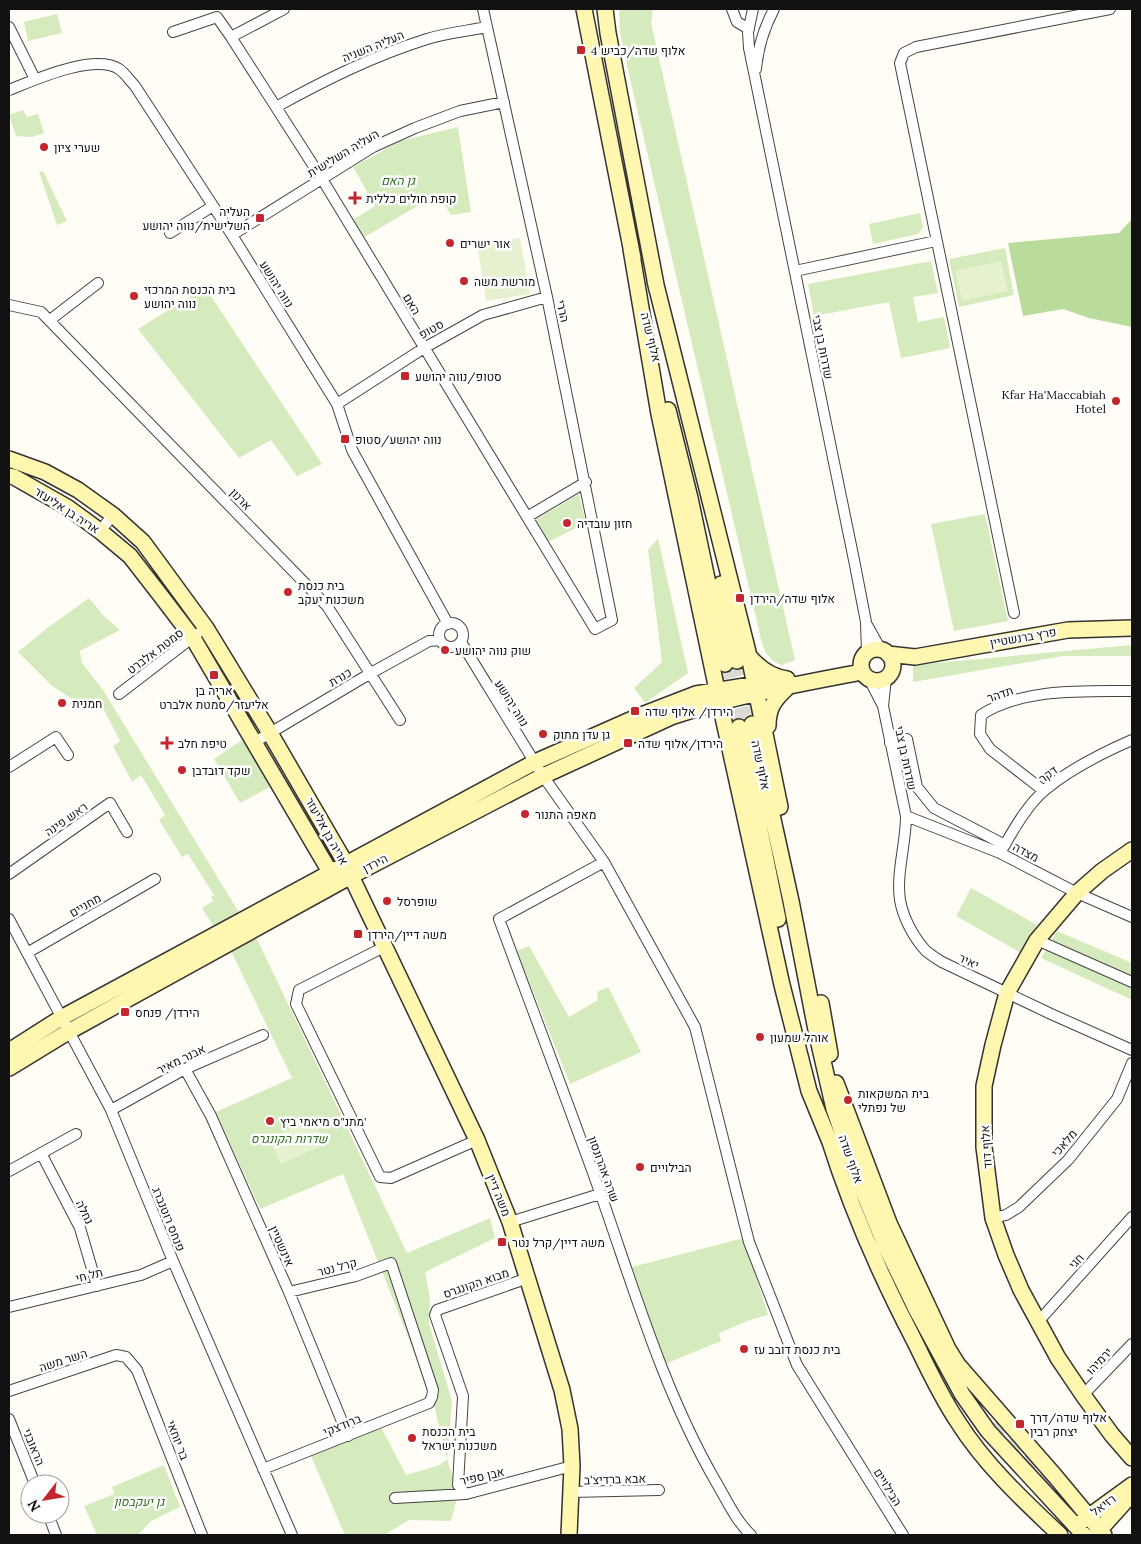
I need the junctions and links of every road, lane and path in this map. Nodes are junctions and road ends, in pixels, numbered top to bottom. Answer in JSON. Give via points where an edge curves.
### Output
{"nodes":[{"id":1,"x":284,"y":9,"type":"edge"},
{"id":2,"x":483,"y":9,"type":"edge"},
{"id":3,"x":584,"y":9,"type":"edge"},
{"id":4,"x":605,"y":9,"type":"edge"},
{"id":5,"x":732,"y":9,"type":"edge"},
{"id":6,"x":753,"y":9,"type":"edge"},
{"id":7,"x":774,"y":9,"type":"edge"},
{"id":8,"x":1110,"y":9,"type":"edge"},
{"id":9,"x":9,"y":27,"type":"edge"},
{"id":10,"x":487,"y":27,"type":"junction"},
{"id":11,"x":749,"y":29,"type":"junction"},
{"id":12,"x":173,"y":32,"type":"dead end"},
{"id":13,"x":232,"y":37,"type":"junction"},
{"id":14,"x":756,"y":77,"type":"junction"},
{"id":15,"x":35,"y":79,"type":"junction"},
{"id":16,"x":9,"y":90,"type":"edge"},
{"id":17,"x":504,"y":102,"type":"junction"},
{"id":18,"x":276,"y":107,"type":"junction"},
{"id":19,"x":322,"y":179,"type":"junction"},
{"id":20,"x":213,"y":206,"type":"junction"},
{"id":21,"x":170,"y":233,"type":"dead end"},
{"id":22,"x":232,"y":236,"type":"junction"},
{"id":23,"x":936,"y":242,"type":"junction"},
{"id":24,"x":631,"y":248,"type":"junction"},
{"id":25,"x":795,"y":271,"type":"junction"},
{"id":26,"x":98,"y":282,"type":"dead end"},
{"id":27,"x":547,"y":297,"type":"junction"},
{"id":28,"x":9,"y":305,"type":"edge"},
{"id":29,"x":50,"y":320,"type":"junction"},
{"id":30,"x":424,"y":348,"type":"junction"},
{"id":31,"x":337,"y":404,"type":"junction"},
{"id":32,"x":9,"y":459,"type":"edge"},
{"id":33,"x":9,"y":476,"type":"edge"},
{"id":34,"x":586,"y":482,"type":"junction"},
{"id":35,"x":113,"y":515,"type":"junction"},
{"id":36,"x":527,"y":517,"type":"junction"},
{"id":37,"x":100,"y":531,"type":"junction"},
{"id":38,"x":1014,"y":612,"type":"dead end"},
{"id":39,"x":612,"y":620,"type":"joint"},
{"id":40,"x":448,"y":624,"type":"junction"},
{"id":41,"x":206,"y":628,"type":"junction"},
{"id":42,"x":1132,"y":628,"type":"edge"},
{"id":43,"x":193,"y":638,"type":"junction"},
{"id":44,"x":440,"y":640,"type":"junction"},
{"id":45,"x":461,"y":642,"type":"junction"},
{"id":46,"x":916,"y":657,"type":"junction"},
{"id":47,"x":737,"y":660,"type":"junction"},
{"id":48,"x":872,"y":662,"type":"junction"},
{"id":49,"x":371,"y":673,"type":"junction"},
{"id":50,"x":888,"y":675,"type":"junction"},
{"id":51,"x":787,"y":683,"type":"junction"},
{"id":52,"x":756,"y":689,"type":"junction"},
{"id":53,"x":1132,"y":691,"type":"edge"},
{"id":54,"x":119,"y":694,"type":"dead end"},
{"id":55,"x":719,"y":696,"type":"junction"},
{"id":56,"x":883,"y":706,"type":"junction"},
{"id":57,"x":400,"y":720,"type":"dead end"},
{"id":58,"x":746,"y":726,"type":"tunnel mouth"},
{"id":59,"x":270,"y":733,"type":"junction"},
{"id":60,"x":767,"y":740,"type":"junction"},
{"id":61,"x":1132,"y":740,"type":"edge"},
{"id":62,"x":255,"y":742,"type":"junction"},
{"id":63,"x":890,"y":743,"type":"junction"},
{"id":64,"x":68,"y":755,"type":"dead end"},
{"id":65,"x":535,"y":762,"type":"junction"},
{"id":66,"x":9,"y":767,"type":"edge"},
{"id":67,"x":543,"y":776,"type":"junction"},
{"id":68,"x":1044,"y":791,"type":"junction"},
{"id":69,"x":906,"y":816,"type":"junction"},
{"id":70,"x":127,"y":832,"type":"dead end"},
{"id":71,"x":1003,"y":849,"type":"junction"},
{"id":72,"x":1132,"y":850,"type":"edge"},
{"id":73,"x":604,"y":862,"type":"junction"},
{"id":74,"x":348,"y":870,"type":"junction"},
{"id":75,"x":330,"y":872,"type":"junction"},
{"id":76,"x":9,"y":874,"type":"edge"},
{"id":77,"x":155,"y":879,"type":"dead end"},
{"id":78,"x":1077,"y":893,"type":"junction"},
{"id":79,"x":1132,"y":916,"type":"edge"},
{"id":80,"x":9,"y":919,"type":"edge"},
{"id":81,"x":1037,"y":940,"type":"junction"},
{"id":82,"x":384,"y":947,"type":"junction"},
{"id":83,"x":27,"y":953,"type":"junction"},
{"id":84,"x":1132,"y":982,"type":"edge"},
{"id":85,"x":1007,"y":993,"type":"junction"},
{"id":86,"x":61,"y":1018,"type":"junction"},
{"id":87,"x":68,"y":1032,"type":"junction"},
{"id":88,"x":263,"y":1035,"type":"dead end"},
{"id":89,"x":1132,"y":1050,"type":"edge"},
{"id":90,"x":9,"y":1051,"type":"edge"},
{"id":91,"x":1132,"y":1063,"type":"edge"},
{"id":92,"x":9,"y":1068,"type":"edge"},
{"id":93,"x":185,"y":1069,"type":"junction"},
{"id":94,"x":833,"y":1075,"type":"junction"},
{"id":95,"x":111,"y":1110,"type":"junction"},
{"id":96,"x":76,"y":1134,"type":"dead end"},
{"id":97,"x":478,"y":1140,"type":"junction"},
{"id":98,"x":838,"y":1143,"type":"junction"},
{"id":99,"x":41,"y":1153,"type":"junction"},
{"id":100,"x":9,"y":1170,"type":"edge"},
{"id":101,"x":600,"y":1194,"type":"junction"},
{"id":102,"x":1132,"y":1217,"type":"edge"},
{"id":103,"x":993,"y":1218,"type":"junction"},
{"id":104,"x":510,"y":1222,"type":"junction"},
{"id":105,"x":173,"y":1261,"type":"junction"},
{"id":106,"x":528,"y":1278,"type":"junction"},
{"id":107,"x":97,"y":1286,"type":"junction"},
{"id":108,"x":289,"y":1292,"type":"junction"},
{"id":109,"x":9,"y":1307,"type":"edge"},
{"id":110,"x":1038,"y":1322,"type":"junction"},
{"id":111,"x":1132,"y":1344,"type":"edge"},
{"id":112,"x":126,"y":1357,"type":"joint"},
{"id":113,"x":951,"y":1373,"type":"junction"},
{"id":114,"x":9,"y":1390,"type":"edge"},
{"id":115,"x":1083,"y":1396,"type":"junction"},
{"id":116,"x":429,"y":1403,"type":"joint"},
{"id":117,"x":9,"y":1419,"type":"edge"},
{"id":118,"x":994,"y":1423,"type":"tunnel mouth"},
{"id":119,"x":348,"y":1436,"type":"junction"},
{"id":120,"x":1132,"y":1458,"type":"edge"},
{"id":121,"x":572,"y":1466,"type":"junction"},
{"id":122,"x":264,"y":1469,"type":"junction"},
{"id":123,"x":31,"y":1474,"type":"edge"},
{"id":124,"x":1132,"y":1485,"type":"edge"},
{"id":125,"x":659,"y":1490,"type":"dead end"},
{"id":126,"x":571,"y":1492,"type":"junction"},
{"id":127,"x":466,"y":1494,"type":"junction"},
{"id":128,"x":1132,"y":1494,"type":"edge"},
{"id":129,"x":395,"y":1498,"type":"dead end"},
{"id":130,"x":1088,"y":1516,"type":"junction"},
{"id":131,"x":1076,"y":1532,"type":"edge"},
{"id":132,"x":746,"y":1534,"type":"edge"},
{"id":133,"x":1099,"y":1534,"type":"edge"},
{"id":134,"x":202,"y":1535,"type":"edge"},
{"id":135,"x":292,"y":1535,"type":"edge"},
{"id":136,"x":569,"y":1535,"type":"edge"},
{"id":137,"x":903,"y":1535,"type":"edge"},
{"id":138,"x":1060,"y":1535,"type":"edge"}],
"edges":[{"from":1,"to":13,"type":"street"},
{"from":2,"to":10,"type":"street","name":"הררי"},
{"from":3,"to":24,"type":"main road","name":"אלוף שדה"},
{"from":4,"to":47,"type":"main road","via":[[655,281]]},
{"from":5,"to":11,"type":"street","via":[[737,22]]},
{"from":6,"to":11,"type":"street","name":"שדרות בן צבי"},
{"from":7,"to":14,"type":"street","via":[[761,40]]},
{"from":8,"to":23,"type":"street","via":[[916,47],[904,53],[900,68]]},
{"from":9,"to":15,"type":"street"},
{"from":10,"to":17,"type":"street","name":"הררי"},
{"from":10,"to":18,"type":"street","name":"העליה השניה","via":[[429,39],[377,56]]},
{"from":11,"to":14,"type":"street","name":"שדרות בן צבי","via":[[749,48]]},
{"from":12,"to":13,"type":"street","name":"האם","via":[[217,17]]},
{"from":13,"to":18,"type":"street","name":"האם"},
{"from":14,"to":25,"type":"street","name":"שדרות בן צבי"},
{"from":15,"to":16,"type":"street","name":"נווה יהושע"},
{"from":15,"to":20,"type":"street","name":"נווה יהושע","via":[[85,64],[119,69],[135,86]]},
{"from":17,"to":19,"type":"street","name":"העליה השלישית","via":[[460,111],[415,128],[373,147]]},
{"from":17,"to":27,"type":"street","name":"הררי"},
{"from":18,"to":19,"type":"street","name":"האם"},
{"from":19,"to":22,"type":"street","name":"העליה השלישית"},
{"from":19,"to":30,"type":"street","name":"האם"},
{"from":20,"to":21,"type":"street"},
{"from":20,"to":22,"type":"street","name":"נווה יהושע"},
{"from":22,"to":31,"type":"street","name":"נווה יהושע"},
{"from":23,"to":25,"type":"street"},
{"from":23,"to":38,"type":"street"},
{"from":24,"to":47,"type":"main road","name":"אלוף שדה","via":[[690,498]]},
{"from":24,"to":55,"type":"main road","via":[[659,414]]},
{"from":25,"to":48,"type":"street","name":"שדרות בן צבי"},
{"from":26,"to":29,"type":"street"},
{"from":27,"to":30,"type":"street","name":"סטופ","via":[[483,315]]},
{"from":27,"to":34,"type":"street","name":"הררי"},
{"from":28,"to":29,"type":"street","name":"ארנון","via":[[42,312]]},
{"from":29,"to":49,"type":"street","name":"ארנון","via":[[328,606]]},
{"from":30,"to":31,"type":"street","name":"סטופ"},
{"from":30,"to":36,"type":"street","name":"האם"},
{"from":31,"to":40,"type":"street","name":"נווה יהושע","via":[[352,450]]},
{"from":32,"to":35,"type":"main road","name":"אריה בן אליעזר","via":[[45,472]]},
{"from":33,"to":37,"type":"main road","name":"אריה בן אליעזר","via":[[67,507]]},
{"from":34,"to":36,"type":"street"},
{"from":34,"to":39,"type":"street","name":"הררי"},
{"from":35,"to":37,"type":"street"},
{"from":35,"to":41,"type":"main road","name":"אריה בן אליעזר","via":[[143,542]]},
{"from":36,"to":39,"type":"street","name":"האם","via":[[595,629]]},
{"from":37,"to":43,"type":"main road","name":"אריה בן אליעזר","via":[[130,556]]},
{"from":40,"to":44,"type":"street","via":[[441,628]]},
{"from":40,"to":45,"type":"street","via":[[461,628]]},
{"from":41,"to":43,"type":"street","name":"סמטת אלברט"},
{"from":41,"to":59,"type":"main road","name":"אריה בן אליעזר"},
{"from":42,"to":46,"type":"main road","name":"פרץ ברנשטיין","via":[[1068,630]]},
{"from":43,"to":54,"type":"street","name":"סמטת אלברט"},
{"from":43,"to":62,"type":"main road","name":"אריה בן אליעזר"},
{"from":44,"to":45,"type":"street","via":[[450,647]]},
{"from":44,"to":49,"type":"street","name":"כנרת","via":[[428,641]]},
{"from":45,"to":65,"type":"street","name":"נווה יהושע"},
{"from":46,"to":48,"type":"main road","name":"פרץ ברנשטיין"},
{"from":46,"to":50,"type":"main road","name":"פרץ ברנשטיין"},
{"from":47,"to":51,"type":"main road","via":[[755,664]]},
{"from":47,"to":52,"type":"main road"},
{"from":48,"to":50,"type":"main road","via":[[878,681]]},
{"from":48,"to":50,"type":"main road","via":[[893,665]]},
{"from":48,"to":51,"type":"main road","name":"פרץ ברנשטיין"},
{"from":48,"to":56,"type":"street","name":"שדרות בן צבי"},
{"from":49,"to":57,"type":"street","name":"ארנון"},
{"from":49,"to":59,"type":"street","name":"כנרת"},
{"from":50,"to":56,"type":"street","name":"שדרות בן צבי"},
{"from":51,"to":52,"type":"main road","name":"פרץ ברנשטיין"},
{"from":51,"to":60,"type":"main road","via":[[769,708]]},
{"from":52,"to":55,"type":"main road","name":"הירדן"},
{"from":52,"to":60,"type":"main road"},
{"from":53,"to":68,"type":"street","name":"תדהר","via":[[1054,693],[1021,699],[981,715],[980,734],[990,749]]},
{"from":55,"to":65,"type":"main road","name":"הירדן","via":[[696,694]]},
{"from":55,"to":67,"type":"main road","name":"הירדן"},
{"from":55,"to":98,"type":"main road","via":[[782,985],[809,1091]]},
{"from":56,"to":63,"type":"street","name":"שדרות בן צבי"},
{"from":58,"to":98,"type":"main road","name":"אלוף שדה","via":[[808,1061]]},
{"from":59,"to":62,"type":"street","name":"כנרת"},
{"from":59,"to":74,"type":"main road","name":"אריה בן אליעזר"},
{"from":60,"to":94,"type":"main road"},
{"from":61,"to":68,"type":"street","name":"דקר","via":[[1082,765]]},
{"from":62,"to":75,"type":"main road","name":"אריה בן אליעזר"},
{"from":63,"to":69,"type":"street","name":"שדרות בן צבי"},
{"from":63,"to":71,"type":"street","name":"מצדה","via":[[907,738],[917,787],[934,808]]},
{"from":64,"to":66,"type":"street","via":[[56,736]]},
{"from":65,"to":67,"type":"street","name":"נווה יהושע"},
{"from":65,"to":74,"type":"main road","name":"הירדן"},
{"from":67,"to":73,"type":"street","name":"הבילויים"},
{"from":67,"to":74,"type":"main road","name":"הירדן"},
{"from":68,"to":71,"type":"street","name":"דקר","via":[[1019,821]]},
{"from":69,"to":71,"type":"street","name":"מצדה"},
{"from":69,"to":85,"type":"street","name":"יאיר","via":[[900,901],[911,930],[927,952],[942,962]]},
{"from":70,"to":76,"type":"street","name":"ראש פינה","via":[[110,803]]},
{"from":71,"to":78,"type":"street","name":"מצדה"},
{"from":72,"to":78,"type":"main road","name":"אלוף דוד"},
{"from":73,"to":101,"type":"street","name":"שרה אהרונסון","via":[[499,919]]},
{"from":73,"to":137,"type":"street","name":"הבילויים","via":[[695,1027],[749,1242],[793,1356]]},
{"from":74,"to":75,"type":"main road","name":"אריה בן אליעזר"},
{"from":74,"to":82,"type":"main road","name":"משה דיין"},
{"from":74,"to":87,"type":"main road","name":"הירדן"},
{"from":75,"to":86,"type":"main road"},
{"from":77,"to":83,"type":"street","name":"מחניים"},
{"from":78,"to":79,"type":"street","name":"מצדה"},
{"from":78,"to":81,"type":"main road","name":"אלוף דוד"},
{"from":80,"to":83,"type":"street","name":"פנחס רוטנברג"},
{"from":81,"to":84,"type":"street"},
{"from":81,"to":85,"type":"main road","name":"אלוף דוד"},
{"from":82,"to":97,"type":"main road","name":"משה דיין"},
{"from":82,"to":97,"type":"street","via":[[298,990],[296,1004],[380,1177],[391,1178]]},
{"from":83,"to":86,"type":"street","name":"פנחס רוטנברג"},
{"from":85,"to":89,"type":"street","name":"יאיר"},
{"from":85,"to":103,"type":"main road","name":"אלוף דוד","via":[[984,1086],[984,1147]]},
{"from":86,"to":87,"type":"street","name":"פנחס רוטנברג"},
{"from":86,"to":90,"type":"main road"},
{"from":87,"to":92,"type":"main road","name":"הירדן"},
{"from":87,"to":95,"type":"street","name":"פנחס רוטנברג"},
{"from":88,"to":93,"type":"street","name":"אבנר מאיר"},
{"from":91,"to":103,"type":"street","name":"מלאכי","via":[[1117,1099],[1068,1160],[1019,1207]]},
{"from":93,"to":95,"type":"street","name":"אבנר מאיר"},
{"from":93,"to":108,"type":"street","name":"אינשטיין","via":[[211,1116]]},
{"from":94,"to":98,"type":"main road"},
{"from":94,"to":130,"type":"main road","via":[[889,1223],[948,1349],[958,1365]]},
{"from":95,"to":105,"type":"street","name":"פנחס רוטנברג"},
{"from":96,"to":99,"type":"street"},
{"from":97,"to":104,"type":"main road","name":"משה דיין"},
{"from":98,"to":113,"type":"main road","name":"אלוף שדה","via":[[917,1311]]},
{"from":98,"to":138,"type":"main road","name":"אלוף שדה","via":[[851,1202],[934,1380],[958,1422],[996,1470]]},
{"from":99,"to":100,"type":"street"},
{"from":99,"to":107,"type":"street","name":"נחלה","via":[[80,1228]]},
{"from":101,"to":104,"type":"street"},
{"from":101,"to":132,"type":"street","name":"שרה אהרונסון","via":[[675,1402],[707,1467]]},
{"from":102,"to":110,"type":"street","name":"חגי"},
{"from":103,"to":110,"type":"main road","name":"אלוף דוד","via":[[1009,1264]]},
{"from":104,"to":106,"type":"main road","name":"משה דיין"},
{"from":105,"to":107,"type":"street","name":"תל חי","via":[[141,1275]]},
{"from":105,"to":122,"type":"street","name":"פנחס רוטנברג"},
{"from":106,"to":121,"type":"main road","name":"משה דיין","via":[[562,1390],[570,1428]]},
{"from":106,"to":127,"type":"street","name":"מבוא הקונגרס","via":[[437,1310],[435,1315],[463,1396],[458,1485]]},
{"from":107,"to":109,"type":"street","name":"תל חי"},
{"from":108,"to":116,"type":"street","name":"קרל נטר","via":[[356,1276],[391,1263],[433,1390]]},
{"from":108,"to":119,"type":"street","name":"אינשטיין"},
{"from":110,"to":115,"type":"main road","name":"אלוף דוד"},
{"from":111,"to":115,"type":"street","name":"ירמיהו"},
{"from":112,"to":114,"type":"street","name":"השר משה","via":[[116,1355]]},
{"from":112,"to":134,"type":"street","name":"בר יוחאי","via":[[137,1370]]},
{"from":113,"to":118,"type":"main road"},
{"from":113,"to":131,"type":"main road","name":"אלוף שדה","via":[[988,1431]]},
{"from":115,"to":120,"type":"main road","name":"אלוף דוד"},
{"from":116,"to":119,"type":"street","name":"ברודצקי"},
{"from":117,"to":123,"type":"street","name":"הראובני"},
{"from":119,"to":122,"type":"street","name":"ברודצקי"},
{"from":121,"to":126,"type":"main road","name":"משה דיין"},
{"from":121,"to":127,"type":"street","name":"אבן ספיר"},
{"from":122,"to":135,"type":"street","name":"פנחס רוטנברג"},
{"from":124,"to":130,"type":"main road","name":"רזיאל"},
{"from":125,"to":126,"type":"street","name":"אבא ברדיצ'ב"},
{"from":126,"to":136,"type":"main road","name":"משה דיין"},
{"from":127,"to":129,"type":"street","name":"אבן ספיר"},
{"from":128,"to":133,"type":"main road","name":"רזיאל"},
{"from":130,"to":131,"type":"main road","name":"רזיאל"},
{"from":130,"to":133,"type":"main road"}]}
